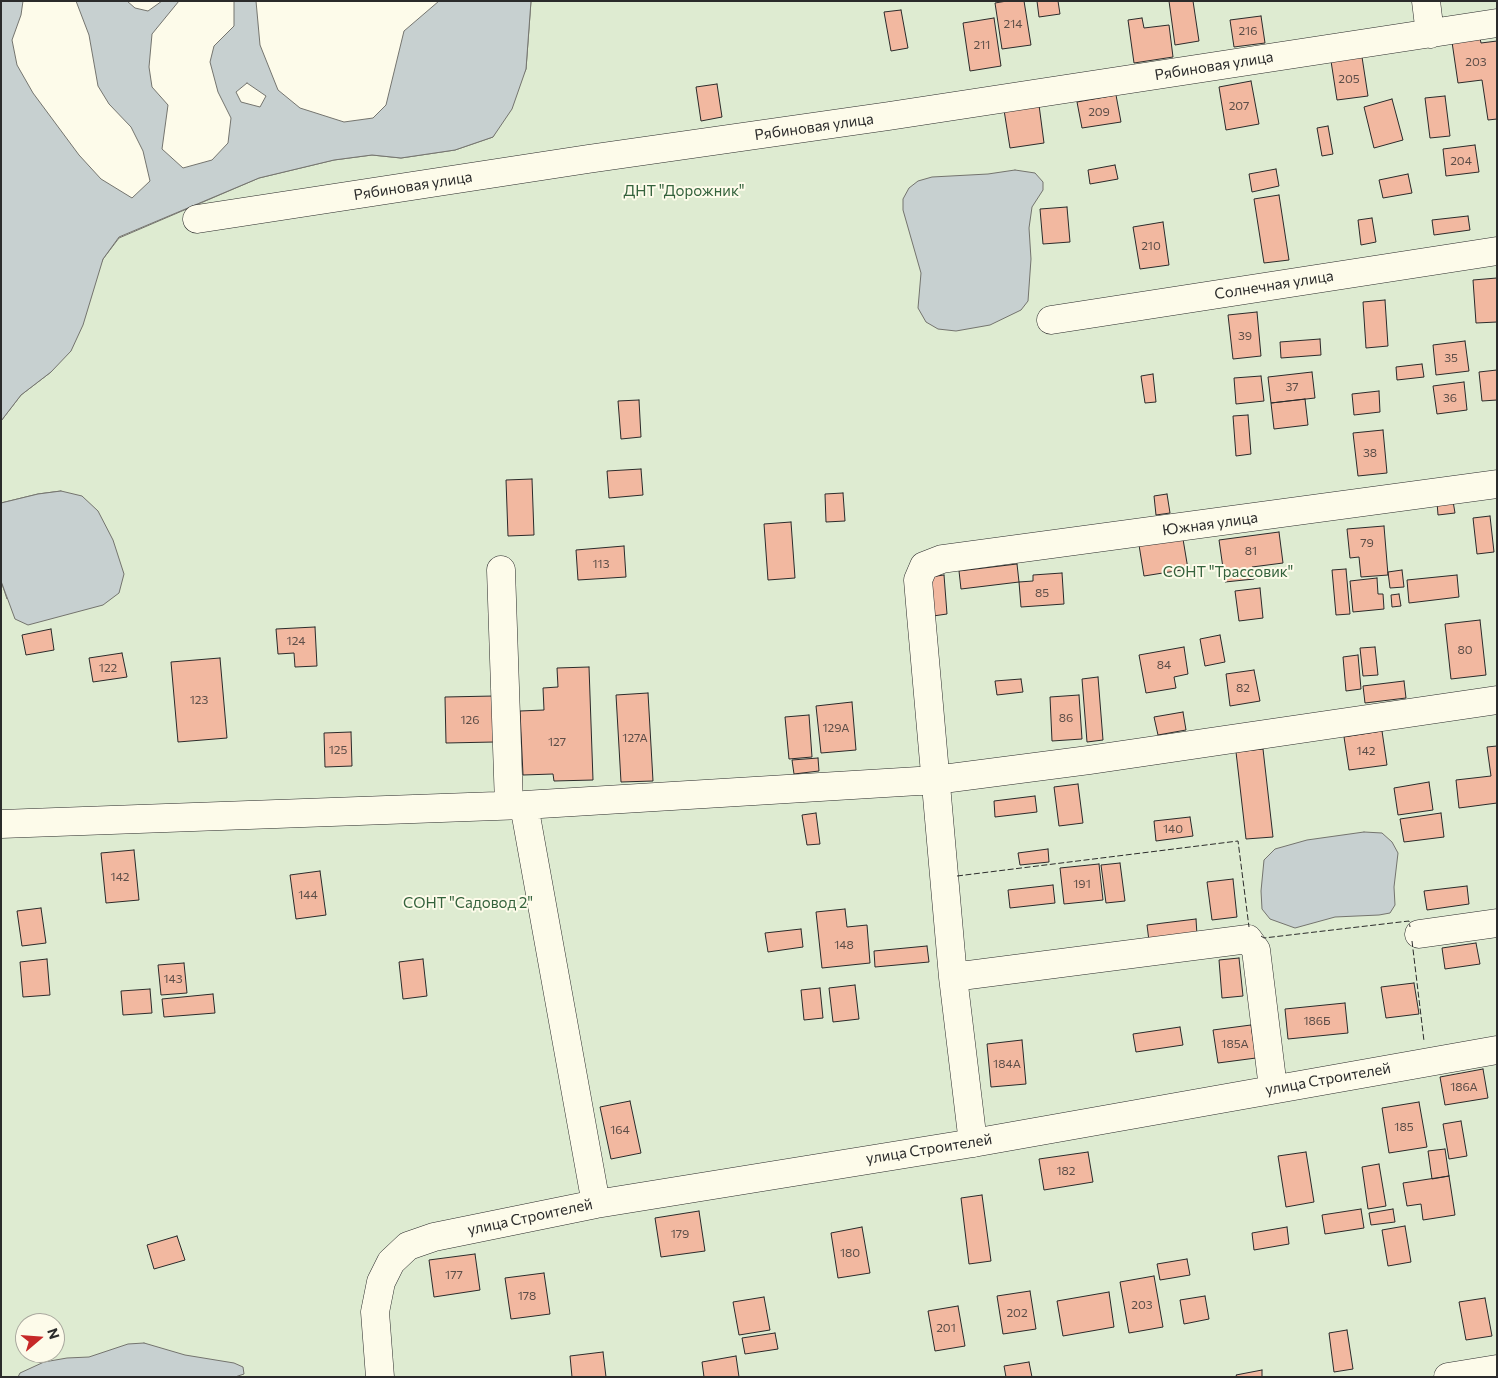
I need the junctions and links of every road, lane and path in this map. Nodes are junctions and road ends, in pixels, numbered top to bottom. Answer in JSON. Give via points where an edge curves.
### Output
{"nodes":[{"id":1,"x":1426,"y":1,"type":"edge"},
{"id":2,"x":1497,"y":23,"type":"edge"},
{"id":3,"x":1430,"y":34,"type":"junction"},
{"id":4,"x":197,"y":219,"type":"dead end"},
{"id":5,"x":1497,"y":251,"type":"edge"},
{"id":6,"x":1051,"y":320,"type":"dead end"},
{"id":7,"x":1497,"y":484,"type":"edge"},
{"id":8,"x":501,"y":570,"type":"dead end"},
{"id":9,"x":1497,"y":700,"type":"edge"},
{"id":10,"x":935,"y":780,"type":"junction"},
{"id":11,"x":516,"y":805,"type":"junction"},
{"id":12,"x":1,"y":824,"type":"edge"},
{"id":13,"x":1497,"y":923,"type":"edge"},
{"id":14,"x":1418,"y":934,"type":"dead end"},
{"id":15,"x":953,"y":977,"type":"junction"},
{"id":16,"x":1497,"y":1050,"type":"edge"},
{"id":17,"x":1273,"y":1088,"type":"junction"},
{"id":18,"x":972,"y":1142,"type":"junction"},
{"id":19,"x":596,"y":1204,"type":"junction"},
{"id":20,"x":1497,"y":1369,"type":"edge"},
{"id":21,"x":380,"y":1377,"type":"edge"},
{"id":22,"x":1448,"y":1377,"type":"edge"}],
"edges":[{"from":1,"to":3,"type":"street"},
{"from":2,"to":3,"type":"street","name":"Рябиновая улица"},
{"from":3,"to":4,"type":"street","name":"Рябиновая улица"},
{"from":5,"to":6,"type":"street","name":"Солнечная улица"},
{"from":7,"to":10,"type":"street","name":"Южная улица","via":[[942,559],[924,566],[918,580]]},
{"from":8,"to":11,"type":"street"},
{"from":9,"to":10,"type":"street"},
{"from":10,"to":11,"type":"street"},
{"from":10,"to":15,"type":"street"},
{"from":11,"to":12,"type":"street"},
{"from":11,"to":19,"type":"street"},
{"from":13,"to":14,"type":"street"},
{"from":15,"to":17,"type":"street","via":[[1248,939],[1256,950]]},
{"from":15,"to":18,"type":"street"},
{"from":16,"to":17,"type":"street","name":"улица Строителей"},
{"from":17,"to":18,"type":"street","name":"улица Строителей"},
{"from":18,"to":19,"type":"street","name":"улица Строителей"},
{"from":19,"to":21,"type":"street","name":"улица Строителей","via":[[434,1237],[408,1246],[391,1262],[381,1282],[375,1312]]},
{"from":20,"to":22,"type":"street"}]}
